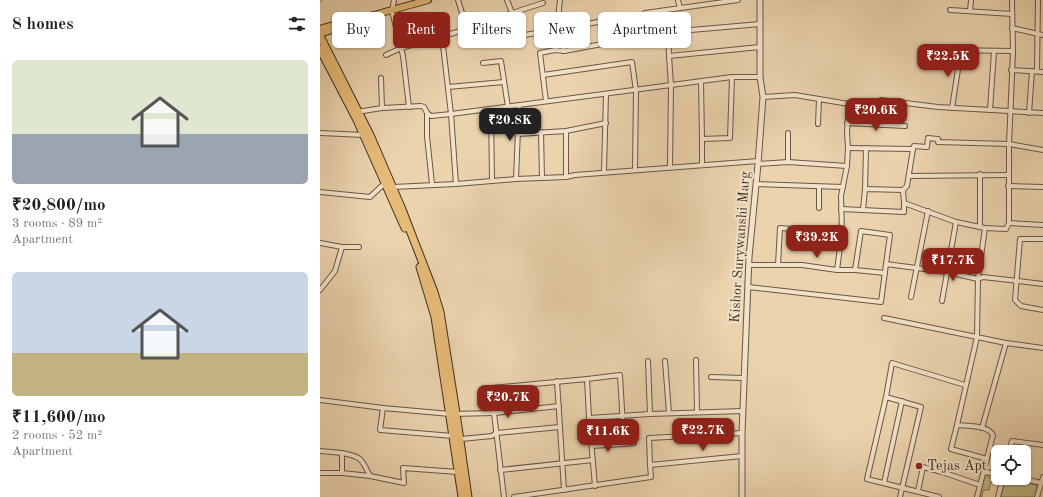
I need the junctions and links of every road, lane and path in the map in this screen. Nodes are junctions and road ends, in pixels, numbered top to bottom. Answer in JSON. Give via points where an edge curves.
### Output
{"nodes":[{"id":1,"x":394,"y":0,"type":"edge"},
{"id":2,"x":428,"y":0,"type":"edge"},
{"id":3,"x":458,"y":0,"type":"edge"},
{"id":4,"x":507,"y":0,"type":"edge"},
{"id":5,"x":560,"y":0,"type":"edge"},
{"id":6,"x":678,"y":0,"type":"edge"},
{"id":7,"x":738,"y":0,"type":"edge"},
{"id":8,"x":760,"y":0,"type":"edge"},
{"id":9,"x":971,"y":0,"type":"edge"},
{"id":10,"x":1012,"y":0,"type":"edge"},
{"id":11,"x":1038,"y":0,"type":"edge"},
{"id":12,"x":705,"y":2,"type":"edge"},
{"id":13,"x":543,"y":3,"type":"dead end"},
{"id":14,"x":680,"y":8,"type":"junction"},
{"id":15,"x":950,"y":10,"type":"dead end"},
{"id":16,"x":392,"y":11,"type":"junction"},
{"id":17,"x":970,"y":11,"type":"junction"},
{"id":18,"x":462,"y":12,"type":"edge"},
{"id":19,"x":512,"y":12,"type":"edge"},
{"id":20,"x":515,"y":12,"type":"edge"},
{"id":21,"x":559,"y":12,"type":"edge"},
{"id":22,"x":652,"y":12,"type":"edge"},
{"id":23,"x":385,"y":13,"type":"edge"},
{"id":24,"x":1012,"y":14,"type":"junction"},
{"id":25,"x":393,"y":15,"type":"edge"},
{"id":26,"x":760,"y":24,"type":"junction"},
{"id":27,"x":332,"y":25,"type":"edge"},
{"id":28,"x":1012,"y":28,"type":"junction"},
{"id":29,"x":320,"y":29,"type":"edge"},
{"id":30,"x":332,"y":30,"type":"edge"},
{"id":31,"x":691,"y":30,"type":"edge"},
{"id":32,"x":320,"y":35,"type":"edge"},
{"id":33,"x":1041,"y":35,"type":"edge"},
{"id":34,"x":598,"y":45,"type":"edge"},
{"id":35,"x":760,"y":47,"type":"junction"},
{"id":36,"x":401,"y":48,"type":"joint"},
{"id":37,"x":443,"y":48,"type":"edge"},
{"id":38,"x":563,"y":48,"type":"edge"},
{"id":39,"x":668,"y":48,"type":"edge"},
{"id":40,"x":320,"y":49,"type":"edge"},
{"id":41,"x":945,"y":50,"type":"dead end"},
{"id":42,"x":960,"y":50,"type":"junction"},
{"id":43,"x":564,"y":51,"type":"junction"},
{"id":44,"x":994,"y":51,"type":"junction"},
{"id":45,"x":1013,"y":51,"type":"junction"},
{"id":46,"x":386,"y":55,"type":"dead end"},
{"id":47,"x":668,"y":56,"type":"junction"},
{"id":48,"x":483,"y":63,"type":"dead end"},
{"id":49,"x":1011,"y":70,"type":"junction"},
{"id":50,"x":1032,"y":71,"type":"junction"},
{"id":51,"x":1038,"y":71,"type":"junction"},
{"id":52,"x":1043,"y":72,"type":"edge"},
{"id":53,"x":543,"y":75,"type":"junction"},
{"id":54,"x":732,"y":77,"type":"junction"},
{"id":55,"x":760,"y":77,"type":"junction"},
{"id":56,"x":381,"y":78,"type":"dead end"},
{"id":57,"x":504,"y":82,"type":"junction"},
{"id":58,"x":702,"y":82,"type":"junction"},
{"id":59,"x":671,"y":85,"type":"junction"},
{"id":60,"x":448,"y":87,"type":"junction"},
{"id":61,"x":636,"y":90,"type":"junction"},
{"id":62,"x":606,"y":94,"type":"junction"},
{"id":63,"x":763,"y":97,"type":"junction"},
{"id":64,"x":819,"y":99,"type":"junction"},
{"id":65,"x":546,"y":101,"type":"junction"},
{"id":66,"x":409,"y":106,"type":"junction"},
{"id":67,"x":519,"y":106,"type":"junction"},
{"id":68,"x":508,"y":107,"type":"junction"},
{"id":69,"x":382,"y":108,"type":"junction"},
{"id":70,"x":952,"y":108,"type":"junction"},
{"id":71,"x":492,"y":109,"type":"junction"},
{"id":72,"x":990,"y":110,"type":"junction"},
{"id":73,"x":1010,"y":112,"type":"junction"},
{"id":74,"x":356,"y":113,"type":"junction"},
{"id":75,"x":427,"y":113,"type":"junction"},
{"id":76,"x":1029,"y":113,"type":"junction"},
{"id":77,"x":1043,"y":113,"type":"edge"},
{"id":78,"x":451,"y":114,"type":"junction"},
{"id":79,"x":606,"y":123,"type":"junction"},
{"id":80,"x":848,"y":123,"type":"junction"},
{"id":81,"x":818,"y":124,"type":"dead end"},
{"id":82,"x":880,"y":124,"type":"junction"},
{"id":83,"x":905,"y":126,"type":"dead end"},
{"id":84,"x":566,"y":131,"type":"junction"},
{"id":85,"x":541,"y":132,"type":"junction"},
{"id":86,"x":320,"y":133,"type":"edge"},
{"id":87,"x":788,"y":133,"type":"dead end"},
{"id":88,"x":518,"y":134,"type":"junction"},
{"id":89,"x":364,"y":135,"type":"junction"},
{"id":90,"x":702,"y":139,"type":"junction"},
{"id":91,"x":1009,"y":144,"type":"junction"},
{"id":92,"x":848,"y":148,"type":"junction"},
{"id":93,"x":866,"y":148,"type":"junction"},
{"id":94,"x":913,"y":149,"type":"junction"},
{"id":95,"x":1043,"y":150,"type":"edge"},
{"id":96,"x":758,"y":162,"type":"junction"},
{"id":97,"x":788,"y":162,"type":"junction"},
{"id":98,"x":702,"y":164,"type":"junction"},
{"id":99,"x":846,"y":166,"type":"junction"},
{"id":100,"x":670,"y":167,"type":"junction"},
{"id":101,"x":635,"y":170,"type":"junction"},
{"id":102,"x":604,"y":172,"type":"junction"},
{"id":103,"x":980,"y":174,"type":"junction"},
{"id":104,"x":1008,"y":175,"type":"junction"},
{"id":105,"x":910,"y":176,"type":"junction"},
{"id":106,"x":566,"y":177,"type":"junction"},
{"id":107,"x":542,"y":178,"type":"junction"},
{"id":108,"x":516,"y":179,"type":"junction"},
{"id":109,"x":492,"y":181,"type":"junction"},
{"id":110,"x":385,"y":182,"type":"junction"},
{"id":111,"x":432,"y":184,"type":"junction"},
{"id":112,"x":456,"y":184,"type":"junction"},
{"id":113,"x":756,"y":184,"type":"junction"},
{"id":114,"x":1008,"y":186,"type":"junction"},
{"id":115,"x":392,"y":187,"type":"junction"},
{"id":116,"x":819,"y":187,"type":"junction"},
{"id":117,"x":843,"y":187,"type":"junction"},
{"id":118,"x":1043,"y":187,"type":"edge"},
{"id":119,"x":866,"y":189,"type":"junction"},
{"id":120,"x":903,"y":190,"type":"junction"},
{"id":121,"x":320,"y":192,"type":"edge"},
{"id":122,"x":904,"y":203,"type":"junction"},
{"id":123,"x":819,"y":208,"type":"dead end"},
{"id":124,"x":841,"y":208,"type":"junction"},
{"id":125,"x":863,"y":210,"type":"junction"},
{"id":126,"x":928,"y":211,"type":"junction"},
{"id":127,"x":956,"y":222,"type":"junction"},
{"id":128,"x":1009,"y":223,"type":"junction"},
{"id":129,"x":1043,"y":225,"type":"edge"},
{"id":130,"x":980,"y":227,"type":"junction"},
{"id":131,"x":985,"y":228,"type":"junction"},
{"id":132,"x":842,"y":233,"type":"junction"},
{"id":133,"x":1043,"y":240,"type":"edge"},
{"id":134,"x":320,"y":243,"type":"edge"},
{"id":135,"x":342,"y":247,"type":"junction"},
{"id":136,"x":359,"y":247,"type":"dead end"},
{"id":137,"x":886,"y":264,"type":"junction"},
{"id":138,"x":749,"y":265,"type":"junction"},
{"id":139,"x":778,"y":265,"type":"junction"},
{"id":140,"x":916,"y":269,"type":"junction"},
{"id":141,"x":837,"y":270,"type":"junction"},
{"id":142,"x":855,"y":270,"type":"junction"},
{"id":143,"x":946,"y":272,"type":"junction"},
{"id":144,"x":885,"y":273,"type":"junction"},
{"id":145,"x":978,"y":280,"type":"junction"},
{"id":146,"x":1017,"y":281,"type":"junction"},
{"id":147,"x":1043,"y":284,"type":"edge"},
{"id":148,"x":748,"y":287,"type":"junction"},
{"id":149,"x":320,"y":290,"type":"edge"},
{"id":150,"x":911,"y":297,"type":"dead end"},
{"id":151,"x":942,"y":301,"type":"dead end"},
{"id":152,"x":1043,"y":310,"type":"edge"},
{"id":153,"x":884,"y":318,"type":"dead end"},
{"id":154,"x":977,"y":336,"type":"junction"},
{"id":155,"x":1006,"y":343,"type":"junction"},
{"id":156,"x":1043,"y":348,"type":"edge"},
{"id":157,"x":696,"y":360,"type":"dead end"},
{"id":158,"x":648,"y":361,"type":"dead end"},
{"id":159,"x":665,"y":361,"type":"dead end"},
{"id":160,"x":711,"y":377,"type":"dead end"},
{"id":161,"x":586,"y":378,"type":"junction"},
{"id":162,"x":744,"y":378,"type":"junction"},
{"id":163,"x":557,"y":381,"type":"junction"},
{"id":164,"x":965,"y":385,"type":"junction"},
{"id":165,"x":886,"y":397,"type":"junction"},
{"id":166,"x":320,"y":400,"type":"edge"},
{"id":167,"x":902,"y":401,"type":"junction"},
{"id":168,"x":559,"y":406,"type":"junction"},
{"id":169,"x":383,"y":408,"type":"junction"},
{"id":170,"x":743,"y":411,"type":"junction"},
{"id":171,"x":698,"y":412,"type":"junction"},
{"id":172,"x":494,"y":413,"type":"junction"},
{"id":173,"x":669,"y":413,"type":"junction"},
{"id":174,"x":453,"y":414,"type":"junction"},
{"id":175,"x":650,"y":414,"type":"junction"},
{"id":176,"x":621,"y":415,"type":"junction"},
{"id":177,"x":589,"y":418,"type":"junction"},
{"id":178,"x":957,"y":425,"type":"junction"},
{"id":179,"x":560,"y":427,"type":"junction"},
{"id":180,"x":982,"y":428,"type":"junction"},
{"id":181,"x":496,"y":433,"type":"junction"},
{"id":182,"x":742,"y":433,"type":"junction"},
{"id":183,"x":453,"y":436,"type":"junction"},
{"id":184,"x":461,"y":440,"type":"junction"},
{"id":185,"x":634,"y":443,"type":"dead end"},
{"id":186,"x":624,"y":444,"type":"junction"},
{"id":187,"x":1011,"y":445,"type":"edge"},
{"id":188,"x":1043,"y":445,"type":"edge"},
{"id":189,"x":592,"y":446,"type":"junction"},
{"id":190,"x":320,"y":451,"type":"edge"},
{"id":191,"x":342,"y":453,"type":"junction"},
{"id":192,"x":742,"y":456,"type":"junction"},
{"id":193,"x":987,"y":459,"type":"junction"},
{"id":194,"x":593,"y":460,"type":"junction"},
{"id":195,"x":563,"y":463,"type":"junction"},
{"id":196,"x":650,"y":465,"type":"junction"},
{"id":197,"x":500,"y":470,"type":"junction"},
{"id":198,"x":458,"y":472,"type":"junction"},
{"id":199,"x":984,"y":472,"type":"junction"},
{"id":200,"x":342,"y":473,"type":"junction"},
{"id":201,"x":991,"y":473,"type":"edge"},
{"id":202,"x":320,"y":474,"type":"edge"},
{"id":203,"x":370,"y":476,"type":"junction"},
{"id":204,"x":1043,"y":477,"type":"edge"},
{"id":205,"x":1031,"y":481,"type":"edge"},
{"id":206,"x":884,"y":483,"type":"junction"},
{"id":207,"x":1042,"y":483,"type":"junction"},
{"id":208,"x":980,"y":485,"type":"junction"},
{"id":209,"x":1001,"y":485,"type":"edge"},
{"id":210,"x":594,"y":486,"type":"junction"},
{"id":211,"x":901,"y":488,"type":"junction"},
{"id":212,"x":564,"y":490,"type":"junction"},
{"id":213,"x":918,"y":491,"type":"junction"},
{"id":214,"x":1038,"y":496,"type":"edge"},
{"id":215,"x":1043,"y":496,"type":"edge"},
{"id":216,"x":462,"y":497,"type":"edge"},
{"id":217,"x":468,"y":497,"type":"edge"},
{"id":218,"x":504,"y":497,"type":"edge"},
{"id":219,"x":514,"y":497,"type":"edge"},
{"id":220,"x":742,"y":497,"type":"edge"},
{"id":221,"x":900,"y":497,"type":"edge"},
{"id":222,"x":939,"y":497,"type":"edge"},
{"id":223,"x":977,"y":497,"type":"edge"},
{"id":224,"x":998,"y":497,"type":"edge"}],
"edges":[{"from":1,"to":16,"type":"street"},
{"from":2,"to":16,"type":"main road"},
{"from":3,"to":18,"type":"street"},
{"from":4,"to":19,"type":"street"},
{"from":5,"to":21,"type":"street"},
{"from":6,"to":14,"type":"street"},
{"from":7,"to":12,"type":"street"},
{"from":8,"to":26,"type":"street","name":"Kishor Surywanshi Marg"},
{"from":9,"to":17,"type":"street"},
{"from":10,"to":24,"type":"street"},
{"from":11,"to":33,"type":"street"},
{"from":12,"to":14,"type":"street"},
{"from":13,"to":20,"type":"street"},
{"from":14,"to":22,"type":"street"},
{"from":15,"to":17,"type":"street"},
{"from":16,"to":23,"type":"main road"},
{"from":16,"to":25,"type":"street"},
{"from":17,"to":24,"type":"street"},
{"from":24,"to":28,"type":"street"},
{"from":26,"to":31,"type":"street"},
{"from":26,"to":35,"type":"street","name":"Kishor Surywanshi Marg"},
{"from":27,"to":29,"type":"main road"},
{"from":28,"to":33,"type":"street"},
{"from":28,"to":45,"type":"street"},
{"from":30,"to":32,"type":"main road"},
{"from":32,"to":74,"type":"highway"},
{"from":33,"to":51,"type":"street"},
{"from":34,"to":43,"type":"street"},
{"from":35,"to":47,"type":"street"},
{"from":35,"to":55,"type":"street","name":"Kishor Surywanshi Marg"},
{"from":36,"to":46,"type":"street"},
{"from":36,"to":66,"type":"street"},
{"from":37,"to":60,"type":"street"},
{"from":38,"to":43,"type":"street"},
{"from":39,"to":47,"type":"street"},
{"from":40,"to":74,"type":"highway"},
{"from":41,"to":42,"type":"street"},
{"from":42,"to":44,"type":"street"},
{"from":42,"to":70,"type":"street"},
{"from":43,"to":53,"type":"street","via":[[540,53]]},
{"from":44,"to":45,"type":"street"},
{"from":44,"to":72,"type":"street"},
{"from":45,"to":49,"type":"street"},
{"from":47,"to":59,"type":"street"},
{"from":48,"to":57,"type":"street","via":[[501,61]]},
{"from":49,"to":50,"type":"street"},
{"from":49,"to":73,"type":"street"},
{"from":50,"to":51,"type":"street"},
{"from":50,"to":76,"type":"street"},
{"from":51,"to":52,"type":"street"},
{"from":53,"to":61,"type":"street","via":[[632,62]]},
{"from":53,"to":65,"type":"street"},
{"from":54,"to":55,"type":"street"},
{"from":54,"to":58,"type":"street"},
{"from":54,"to":90,"type":"street","via":[[730,138]]},
{"from":55,"to":63,"type":"street","name":"Kishor Surywanshi Marg"},
{"from":56,"to":69,"type":"street"},
{"from":57,"to":60,"type":"street"},
{"from":57,"to":68,"type":"street"},
{"from":58,"to":59,"type":"street"},
{"from":58,"to":90,"type":"street"},
{"from":59,"to":61,"type":"street"},
{"from":59,"to":100,"type":"street"},
{"from":60,"to":78,"type":"street"},
{"from":61,"to":62,"type":"street"},
{"from":61,"to":101,"type":"street"},
{"from":62,"to":65,"type":"street"},
{"from":62,"to":79,"type":"street"},
{"from":63,"to":64,"type":"street","via":[[794,95]]},
{"from":63,"to":96,"type":"street","name":"Kishor Surywanshi Marg"},
{"from":64,"to":80,"type":"street","via":[[849,104]]},
{"from":64,"to":81,"type":"street"},
{"from":65,"to":67,"type":"street"},
{"from":66,"to":69,"type":"street"},
{"from":66,"to":75,"type":"street","via":[[423,106]]},
{"from":67,"to":68,"type":"street"},
{"from":67,"to":88,"type":"street"},
{"from":68,"to":71,"type":"street"},
{"from":69,"to":74,"type":"street"},
{"from":70,"to":72,"type":"street"},
{"from":70,"to":82,"type":"street","via":[[881,100]]},
{"from":71,"to":78,"type":"street"},
{"from":71,"to":109,"type":"street"},
{"from":72,"to":73,"type":"street"},
{"from":73,"to":76,"type":"street"},
{"from":73,"to":91,"type":"street"},
{"from":74,"to":89,"type":"highway"},
{"from":74,"to":115,"type":"highway"},
{"from":75,"to":78,"type":"street","via":[[431,116]]},
{"from":75,"to":111,"type":"street"},
{"from":76,"to":77,"type":"street"},
{"from":78,"to":112,"type":"street"},
{"from":79,"to":84,"type":"street"},
{"from":79,"to":102,"type":"street"},
{"from":80,"to":82,"type":"street"},
{"from":80,"to":92,"type":"street"},
{"from":82,"to":83,"type":"street"},
{"from":84,"to":85,"type":"street"},
{"from":84,"to":106,"type":"street"},
{"from":85,"to":88,"type":"street"},
{"from":85,"to":107,"type":"street"},
{"from":86,"to":89,"type":"street"},
{"from":87,"to":97,"type":"street"},
{"from":88,"to":108,"type":"street"},
{"from":89,"to":110,"type":"highway"},
{"from":90,"to":98,"type":"street"},
{"from":91,"to":94,"type":"street","via":[[938,142],[938,139],[928,138],[928,147],[914,146]]},
{"from":91,"to":95,"type":"street"},
{"from":91,"to":104,"type":"street"},
{"from":92,"to":93,"type":"street"},
{"from":92,"to":99,"type":"street"},
{"from":93,"to":94,"type":"street"},
{"from":93,"to":119,"type":"street"},
{"from":94,"to":105,"type":"street"},
{"from":96,"to":97,"type":"street"},
{"from":96,"to":98,"type":"street"},
{"from":96,"to":113,"type":"street","name":"Kishor Surywanshi Marg"},
{"from":97,"to":99,"type":"street"},
{"from":98,"to":100,"type":"street"},
{"from":99,"to":117,"type":"street"},
{"from":100,"to":101,"type":"street"},
{"from":101,"to":102,"type":"street"},
{"from":102,"to":106,"type":"street"},
{"from":103,"to":104,"type":"street"},
{"from":103,"to":105,"type":"street"},
{"from":103,"to":130,"type":"street"},
{"from":104,"to":114,"type":"street"},
{"from":105,"to":120,"type":"street"},
{"from":106,"to":107,"type":"street"},
{"from":107,"to":108,"type":"street"},
{"from":108,"to":109,"type":"street"},
{"from":109,"to":112,"type":"street"},
{"from":110,"to":121,"type":"street","via":[[370,197]]},
{"from":110,"to":174,"type":"highway","via":[[415,254],[433,307]]},
{"from":111,"to":112,"type":"street"},
{"from":111,"to":115,"type":"street"},
{"from":113,"to":116,"type":"street"},
{"from":113,"to":138,"type":"street","name":"Kishor Surywanshi Marg"},
{"from":114,"to":118,"type":"street"},
{"from":114,"to":128,"type":"street"},
{"from":115,"to":174,"type":"highway","via":[[438,303]]},
{"from":116,"to":117,"type":"street"},
{"from":116,"to":123,"type":"street"},
{"from":117,"to":124,"type":"street"},
{"from":119,"to":120,"type":"street"},
{"from":119,"to":125,"type":"street"},
{"from":120,"to":122,"type":"street"},
{"from":122,"to":125,"type":"street","via":[[904,212]]},
{"from":122,"to":126,"type":"street"},
{"from":124,"to":125,"type":"street"},
{"from":124,"to":132,"type":"street"},
{"from":126,"to":127,"type":"street"},
{"from":126,"to":140,"type":"street"},
{"from":127,"to":130,"type":"street"},
{"from":127,"to":143,"type":"street"},
{"from":128,"to":129,"type":"street"},
{"from":128,"to":131,"type":"street","via":[[1006,229]]},
{"from":130,"to":131,"type":"street"},
{"from":131,"to":145,"type":"street"},
{"from":132,"to":139,"type":"street","via":[[780,228]]},
{"from":132,"to":141,"type":"street"},
{"from":133,"to":146,"type":"street","via":[[1020,239]]},
{"from":134,"to":135,"type":"street"},
{"from":135,"to":136,"type":"street"},
{"from":135,"to":149,"type":"street","via":[[335,270]]},
{"from":137,"to":140,"type":"street"},
{"from":137,"to":142,"type":"street","via":[[890,235],[861,231]]},
{"from":137,"to":144,"type":"street"},
{"from":138,"to":139,"type":"street"},
{"from":138,"to":148,"type":"street","name":"Kishor Surywanshi Marg"},
{"from":139,"to":141,"type":"street","via":[[802,265]]},
{"from":140,"to":143,"type":"street"},
{"from":140,"to":150,"type":"street"},
{"from":141,"to":142,"type":"street"},
{"from":142,"to":144,"type":"street"},
{"from":143,"to":145,"type":"street"},
{"from":143,"to":151,"type":"street"},
{"from":144,"to":148,"type":"street","via":[[881,302]]},
{"from":145,"to":146,"type":"street","via":[[983,277]]},
{"from":145,"to":154,"type":"street"},
{"from":146,"to":147,"type":"street"},
{"from":146,"to":152,"type":"street","via":[[1015,300],[1020,306]]},
{"from":148,"to":162,"type":"street","name":"Kishor Surywanshi Marg"},
{"from":153,"to":154,"type":"street"},
{"from":154,"to":155,"type":"street"},
{"from":154,"to":164,"type":"street"},
{"from":155,"to":156,"type":"street"},
{"from":155,"to":180,"type":"street"},
{"from":157,"to":171,"type":"street"},
{"from":158,"to":175,"type":"street"},
{"from":159,"to":173,"type":"street"},
{"from":160,"to":162,"type":"street"},
{"from":161,"to":163,"type":"street"},
{"from":161,"to":176,"type":"street","via":[[620,375]]},
{"from":161,"to":177,"type":"street"},
{"from":162,"to":170,"type":"street","name":"Kishor Surywanshi Marg"},
{"from":163,"to":168,"type":"street"},
{"from":163,"to":172,"type":"street","via":[[491,388]]},
{"from":164,"to":165,"type":"street","via":[[892,363]]},
{"from":164,"to":178,"type":"street"},
{"from":165,"to":167,"type":"street"},
{"from":165,"to":206,"type":"street","via":[[867,479]]},
{"from":166,"to":169,"type":"street"},
{"from":167,"to":206,"type":"street"},
{"from":167,"to":211,"type":"street","via":[[921,407]]},
{"from":168,"to":172,"type":"street"},
{"from":168,"to":179,"type":"street"},
{"from":169,"to":174,"type":"street"},
{"from":169,"to":183,"type":"street","via":[[380,430]]},
{"from":170,"to":171,"type":"street"},
{"from":170,"to":182,"type":"street","name":"Kishor Surywanshi Marg"},
{"from":171,"to":173,"type":"street"},
{"from":172,"to":174,"type":"street"},
{"from":172,"to":181,"type":"street"},
{"from":173,"to":175,"type":"street"},
{"from":174,"to":183,"type":"highway"},
{"from":174,"to":184,"type":"highway"},
{"from":175,"to":176,"type":"street"},
{"from":176,"to":177,"type":"street"},
{"from":176,"to":186,"type":"street"},
{"from":177,"to":189,"type":"street"},
{"from":178,"to":180,"type":"street"},
{"from":178,"to":193,"type":"street","via":[[951,449]]},
{"from":179,"to":181,"type":"street"},
{"from":179,"to":195,"type":"street"},
{"from":180,"to":193,"type":"street","via":[[990,431],[993,436]]},
{"from":181,"to":184,"type":"street","via":[[492,436]]},
{"from":181,"to":197,"type":"street"},
{"from":182,"to":192,"type":"street","name":"Kishor Surywanshi Marg"},
{"from":182,"to":196,"type":"street","via":[[648,438]]},
{"from":183,"to":198,"type":"highway"},
{"from":184,"to":217,"type":"highway"},
{"from":185,"to":186,"type":"street"},
{"from":186,"to":189,"type":"street"},
{"from":187,"to":188,"type":"street","via":[[1012,440]]},
{"from":189,"to":194,"type":"street"},
{"from":190,"to":191,"type":"street"},
{"from":191,"to":200,"type":"street"},
{"from":191,"to":203,"type":"street","via":[[357,456],[363,461]]},
{"from":192,"to":196,"type":"street"},
{"from":192,"to":220,"type":"street","name":"Kishor Surywanshi Marg"},
{"from":193,"to":199,"type":"street"},
{"from":194,"to":195,"type":"street"},
{"from":194,"to":210,"type":"street"},
{"from":195,"to":197,"type":"street"},
{"from":195,"to":212,"type":"street"},
{"from":196,"to":210,"type":"street","via":[[651,477]]},
{"from":197,"to":218,"type":"street"},
{"from":198,"to":203,"type":"street","via":[[403,468],[404,483]]},
{"from":198,"to":216,"type":"highway"},
{"from":199,"to":201,"type":"street"},
{"from":199,"to":208,"type":"street"},
{"from":200,"to":202,"type":"street"},
{"from":200,"to":203,"type":"street"},
{"from":204,"to":207,"type":"street"},
{"from":205,"to":207,"type":"street"},
{"from":206,"to":211,"type":"street"},
{"from":207,"to":214,"type":"street"},
{"from":208,"to":213,"type":"street","via":[[923,467]]},
{"from":208,"to":223,"type":"street"},
{"from":209,"to":224,"type":"street"},
{"from":210,"to":212,"type":"street"},
{"from":211,"to":213,"type":"street"},
{"from":211,"to":221,"type":"street"},
{"from":212,"to":219,"type":"street"},
{"from":213,"to":222,"type":"street"},
{"from":214,"to":215,"type":"street"}]}
